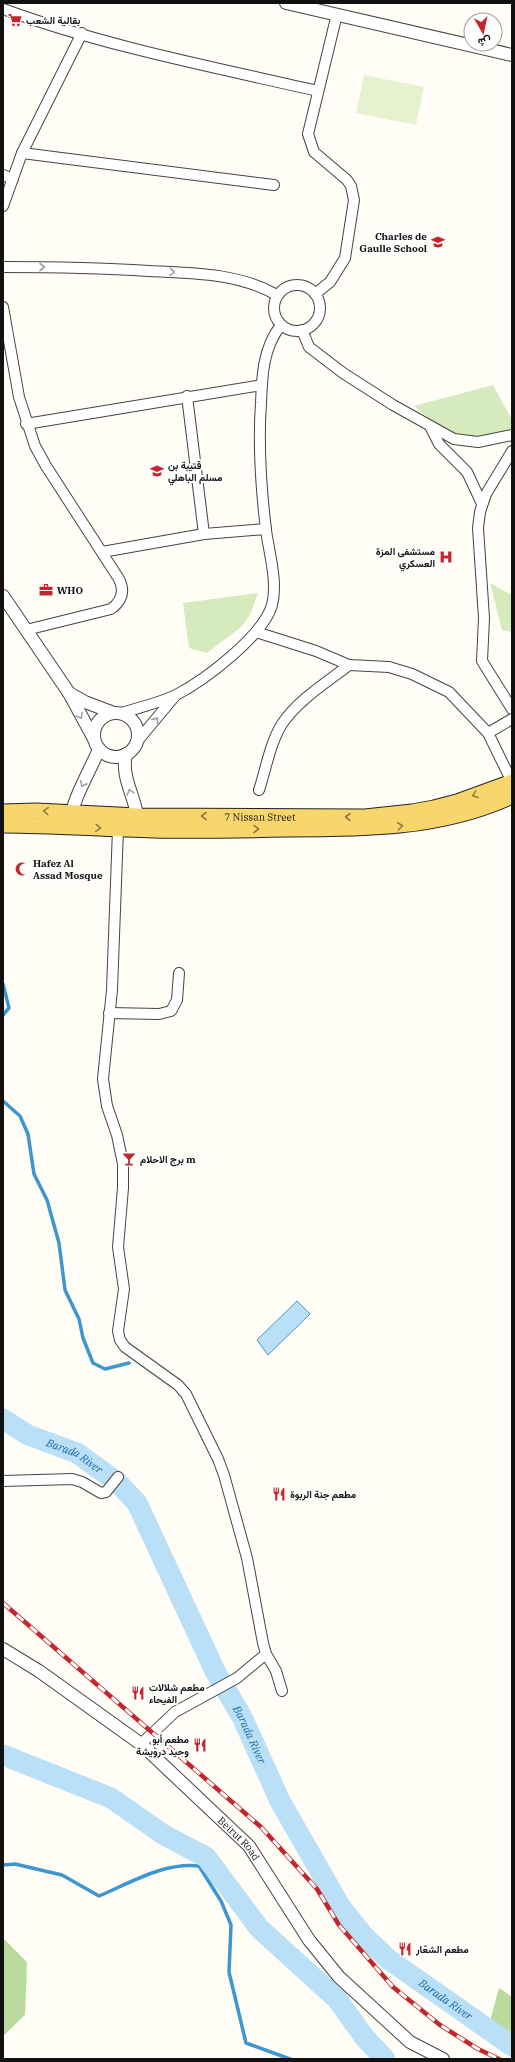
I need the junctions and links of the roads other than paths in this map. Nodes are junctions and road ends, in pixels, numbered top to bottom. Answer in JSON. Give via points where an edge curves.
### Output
{"nodes":[{"id":1,"x":286,"y":3,"type":"edge"},
{"id":2,"x":3,"y":9,"type":"edge"},
{"id":3,"x":337,"y":14,"type":"junction"},
{"id":4,"x":82,"y":33,"type":"junction"},
{"id":5,"x":512,"y":55,"type":"edge"},
{"id":6,"x":318,"y":91,"type":"junction"},
{"id":7,"x":22,"y":153,"type":"junction"},
{"id":8,"x":3,"y":175,"type":"edge"},
{"id":9,"x":13,"y":179,"type":"junction"},
{"id":10,"x":274,"y":186,"type":"dead end"},
{"id":11,"x":3,"y":206,"type":"edge"},
{"id":12,"x":3,"y":267,"type":"edge"},
{"id":13,"x":316,"y":294,"type":"junction"},
{"id":14,"x":277,"y":295,"type":"junction"},
{"id":15,"x":3,"y":307,"type":"edge"},
{"id":16,"x":281,"y":325,"type":"junction"},
{"id":17,"x":302,"y":330,"type":"junction"},
{"id":18,"x":262,"y":385,"type":"junction"},
{"id":19,"x":186,"y":396,"type":"junction"},
{"id":20,"x":26,"y":424,"type":"junction"},
{"id":21,"x":430,"y":426,"type":"junction"},
{"id":22,"x":512,"y":435,"type":"edge"},
{"id":23,"x":512,"y":451,"type":"edge"},
{"id":24,"x":482,"y":504,"type":"junction"},
{"id":25,"x":266,"y":529,"type":"junction"},
{"id":26,"x":204,"y":534,"type":"junction"},
{"id":27,"x":102,"y":552,"type":"junction"},
{"id":28,"x":3,"y":596,"type":"edge"},
{"id":29,"x":26,"y":630,"type":"junction"},
{"id":30,"x":256,"y":632,"type":"junction"},
{"id":31,"x":348,"y":665,"type":"junction"},
{"id":32,"x":69,"y":693,"type":"junction"},
{"id":33,"x":175,"y":696,"type":"junction"},
{"id":34,"x":512,"y":709,"type":"edge"},
{"id":35,"x":116,"y":714,"type":"junction"},
{"id":36,"x":512,"y":719,"type":"edge"},
{"id":37,"x":488,"y":733,"type":"junction"},
{"id":38,"x":96,"y":744,"type":"junction"},
{"id":39,"x":135,"y":744,"type":"junction"},
{"id":40,"x":126,"y":754,"type":"junction"},
{"id":41,"x":512,"y":782,"type":"edge"},
{"id":42,"x":259,"y":790,"type":"dead end"},
{"id":43,"x":512,"y":796,"type":"edge"},
{"id":44,"x":3,"y":812,"type":"edge"},
{"id":45,"x":72,"y":819,"type":"junction"},
{"id":46,"x":138,"y":823,"type":"junction"},
{"id":47,"x":3,"y":825,"type":"edge"},
{"id":48,"x":118,"y":829,"type":"junction"},
{"id":49,"x":180,"y":973,"type":"dead end"},
{"id":50,"x":109,"y":1013,"type":"junction"},
{"id":51,"x":118,"y":1477,"type":"dead end"},
{"id":52,"x":3,"y":1481,"type":"edge"},
{"id":53,"x":3,"y":1649,"type":"edge"},
{"id":54,"x":266,"y":1654,"type":"junction"},
{"id":55,"x":282,"y":1691,"type":"dead end"},
{"id":56,"x":141,"y":1744,"type":"junction"},
{"id":57,"x":443,"y":2059,"type":"edge"}],
"edges":[{"from":1,"to":3,"type":"street"},
{"from":2,"to":4,"type":"street","via":[[35,21]]},
{"from":3,"to":5,"type":"street"},
{"from":3,"to":6,"type":"street"},
{"from":4,"to":6,"type":"street"},
{"from":4,"to":7,"type":"street"},
{"from":6,"to":13,"type":"street","via":[[309,127],[311,146],[318,157],[347,180],[354,200],[345,258],[330,282]]},
{"from":7,"to":9,"type":"street"},
{"from":7,"to":10,"type":"street"},
{"from":8,"to":9,"type":"street"},
{"from":9,"to":11,"type":"street"},
{"from":12,"to":14,"type":"street","one_way":true,"via":[[113,269],[231,277],[255,284]]},
{"from":13,"to":14,"type":"street","via":[[310,288],[296,284]]},
{"from":13,"to":17,"type":"street","via":[[320,306],[318,319],[309,328]]},
{"from":14,"to":16,"type":"street","via":[[274,313]]},
{"from":15,"to":20,"type":"street"},
{"from":16,"to":17,"type":"street","via":[[287,329]]},
{"from":16,"to":18,"type":"street","via":[[266,351]]},
{"from":17,"to":21,"type":"street","via":[[306,342],[315,353],[393,405]]},
{"from":18,"to":19,"type":"street"},
{"from":18,"to":25,"type":"street","via":[[260,439]]},
{"from":19,"to":20,"type":"street"},
{"from":19,"to":26,"type":"street"},
{"from":20,"to":27,"type":"street","via":[[40,456]]},
{"from":21,"to":22,"type":"street","via":[[454,439],[466,441],[490,440]]},
{"from":21,"to":24,"type":"street","via":[[439,444],[467,472]]},
{"from":23,"to":24,"type":"street"},
{"from":24,"to":34,"type":"street","via":[[478,528],[484,618],[482,661]]},
{"from":25,"to":26,"type":"street"},
{"from":25,"to":30,"type":"street","via":[[274,594],[268,615]]},
{"from":26,"to":27,"type":"street"},
{"from":27,"to":29,"type":"street","via":[[121,583],[121,598],[115,606],[107,611]]},
{"from":28,"to":29,"type":"street"},
{"from":29,"to":32,"type":"street"},
{"from":30,"to":31,"type":"street","via":[[316,651]]},
{"from":30,"to":33,"type":"street","via":[[226,660]]},
{"from":31,"to":37,"type":"street","via":[[389,667],[412,674],[448,692]]},
{"from":31,"to":42,"type":"street","via":[[298,705],[282,724]]},
{"from":32,"to":35,"type":"street"},
{"from":32,"to":38,"type":"street","one_way":true},
{"from":33,"to":35,"type":"street"},
{"from":39,"to":33,"type":"street","one_way":true},
{"from":35,"to":38,"type":"street","via":[[102,718],[98,722],[95,727]]},
{"from":35,"to":39,"type":"street","via":[[131,720],[135,725]]},
{"from":36,"to":37,"type":"street"},
{"from":37,"to":41,"type":"street"},
{"from":38,"to":40,"type":"street","via":[[111,756]]},
{"from":38,"to":45,"type":"street","one_way":true},
{"from":39,"to":40,"type":"street"},
{"from":46,"to":40,"type":"street","one_way":true,"via":[[124,773]]},
{"from":41,"to":46,"type":"main road","name":"7 Nissan Street","one_way":true,"via":[[457,802],[389,815]]},
{"from":46,"to":43,"type":"main road","name":"7 Nissan Street","one_way":true,"via":[[389,827],[448,817]]},
{"from":45,"to":44,"type":"main road","name":"7 Nissan Street","one_way":true},
{"from":45,"to":46,"type":"main road","name":"7 Nissan Street"},
{"from":45,"to":47,"type":"main road","name":"7 Nissan Street"},
{"from":45,"to":48,"type":"main road","name":"7 Nissan Street","one_way":true},
{"from":46,"to":48,"type":"main road","name":"7 Nissan Street"},
{"from":48,"to":50,"type":"street"},
{"from":49,"to":50,"type":"street","via":[[177,1000],[171,1011],[159,1014]]},
{"from":50,"to":54,"type":"street","via":[[103,1079],[107,1106],[123,1164],[124,1188],[118,1247],[124,1289],[118,1331],[120,1340],[125,1347],[178,1385],[186,1394],[218,1459],[247,1558]]},
{"from":51,"to":52,"type":"street","via":[[106,1492],[102,1493],[72,1479]]},
{"from":53,"to":56,"type":"street","name":"Beirut Road","via":[[40,1671]]},
{"from":54,"to":55,"type":"street","via":[[276,1671]]},
{"from":54,"to":56,"type":"street","via":[[237,1678],[175,1712]]},
{"from":56,"to":57,"type":"street","name":"Beirut Road","via":[[249,1846],[309,1940],[339,1977],[410,2042]]}]}
